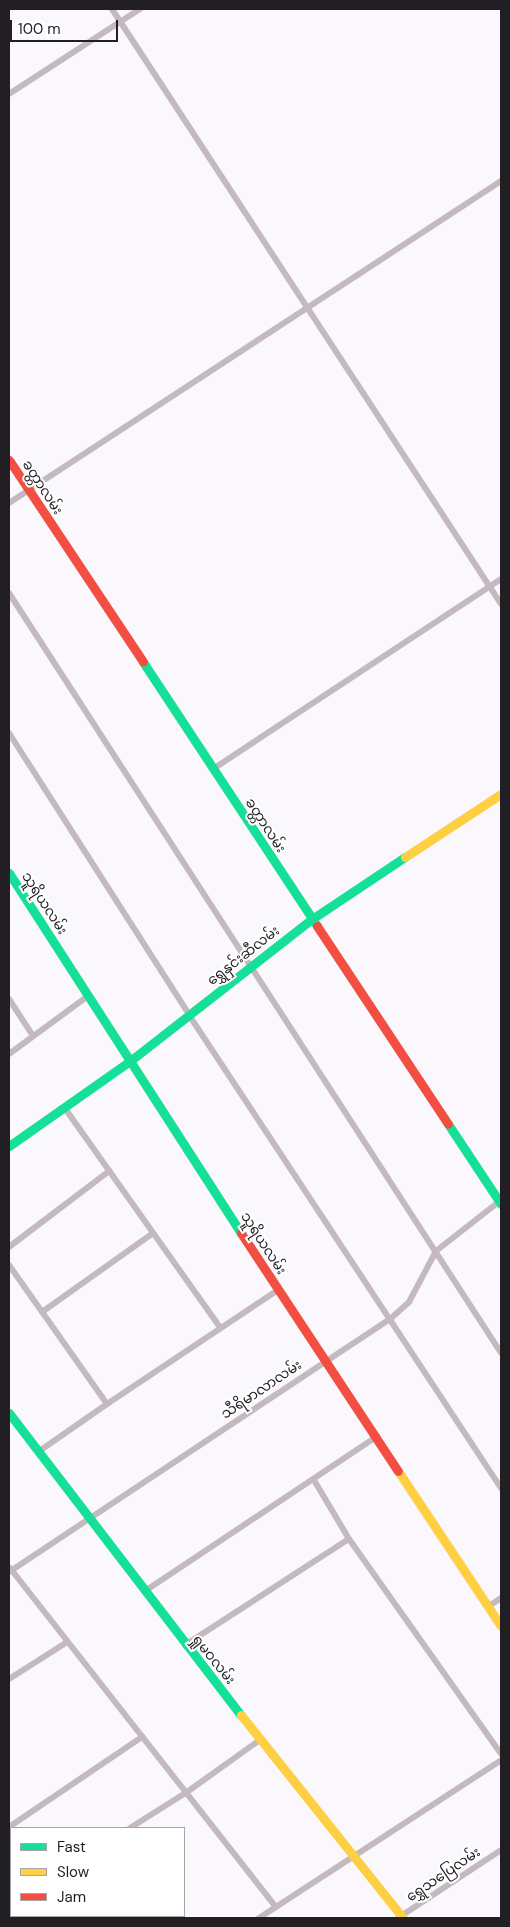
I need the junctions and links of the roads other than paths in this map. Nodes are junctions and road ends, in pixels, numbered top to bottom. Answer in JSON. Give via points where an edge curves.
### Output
{"nodes":[{"id":1,"x":112,"y":9,"type":"edge"},
{"id":2,"x":140,"y":9,"type":"edge"},
{"id":3,"x":121,"y":22,"type":"junction"},
{"id":4,"x":9,"y":94,"type":"edge"},
{"id":5,"x":501,"y":181,"type":"edge"},
{"id":6,"x":307,"y":308,"type":"junction"},
{"id":7,"x":9,"y":460,"type":"edge"},
{"id":8,"x":28,"y":490,"type":"junction"},
{"id":9,"x":9,"y":503,"type":"edge"},
{"id":10,"x":501,"y":579,"type":"edge"},
{"id":11,"x":489,"y":587,"type":"junction"},
{"id":12,"x":9,"y":593,"type":"edge"},
{"id":13,"x":501,"y":604,"type":"edge"},
{"id":14,"x":9,"y":733,"type":"edge"},
{"id":15,"x":213,"y":769,"type":"junction"},
{"id":16,"x":501,"y":794,"type":"edge"},
{"id":17,"x":9,"y":873,"type":"edge"},
{"id":18,"x":312,"y":919,"type":"junction"},
{"id":19,"x":251,"y":966,"type":"junction"},
{"id":20,"x":88,"y":996,"type":"junction"},
{"id":21,"x":9,"y":999,"type":"edge"},
{"id":22,"x":189,"y":1015,"type":"junction"},
{"id":23,"x":33,"y":1036,"type":"junction"},
{"id":24,"x":9,"y":1054,"type":"edge"},
{"id":25,"x":130,"y":1061,"type":"junction"},
{"id":26,"x":64,"y":1107,"type":"junction"},
{"id":27,"x":9,"y":1146,"type":"edge"},
{"id":28,"x":109,"y":1171,"type":"junction"},
{"id":29,"x":501,"y":1201,"type":"edge"},
{"id":30,"x":153,"y":1232,"type":"junction"},
{"id":31,"x":9,"y":1247,"type":"edge"},
{"id":32,"x":436,"y":1251,"type":"junction"},
{"id":33,"x":9,"y":1265,"type":"edge"},
{"id":34,"x":278,"y":1290,"type":"junction"},
{"id":35,"x":42,"y":1312,"type":"junction"},
{"id":36,"x":389,"y":1320,"type":"junction"},
{"id":37,"x":220,"y":1327,"type":"junction"},
{"id":38,"x":501,"y":1353,"type":"edge"},
{"id":39,"x":325,"y":1361,"type":"junction"},
{"id":40,"x":107,"y":1404,"type":"junction"},
{"id":41,"x":9,"y":1414,"type":"edge"},
{"id":42,"x":377,"y":1436,"type":"junction"},
{"id":43,"x":38,"y":1452,"type":"junction"},
{"id":44,"x":314,"y":1480,"type":"junction"},
{"id":45,"x":501,"y":1488,"type":"edge"},
{"id":46,"x":89,"y":1520,"type":"junction"},
{"id":47,"x":349,"y":1539,"type":"junction"},
{"id":48,"x":10,"y":1570,"type":"edge"},
{"id":49,"x":145,"y":1591,"type":"junction"},
{"id":50,"x":501,"y":1598,"type":"edge"},
{"id":51,"x":489,"y":1606,"type":"junction"},
{"id":52,"x":501,"y":1626,"type":"edge"},
{"id":53,"x":67,"y":1642,"type":"junction"},
{"id":54,"x":185,"y":1646,"type":"junction"},
{"id":55,"x":9,"y":1679,"type":"edge"},
{"id":56,"x":142,"y":1737,"type":"junction"},
{"id":57,"x":261,"y":1739,"type":"junction"},
{"id":58,"x":501,"y":1754,"type":"edge"},
{"id":59,"x":501,"y":1760,"type":"edge"},
{"id":60,"x":187,"y":1792,"type":"junction"},
{"id":61,"x":9,"y":1827,"type":"edge"},
{"id":62,"x":132,"y":1827,"type":"edge"},
{"id":63,"x":501,"y":1850,"type":"edge"},
{"id":64,"x":352,"y":1857,"type":"junction"},
{"id":65,"x":276,"y":1907,"type":"junction"},
{"id":66,"x":259,"y":1918,"type":"edge"},
{"id":67,"x":401,"y":1918,"type":"edge"}],
"edges":[{"from":1,"to":3,"type":"street"},
{"from":2,"to":3,"type":"street"},
{"from":3,"to":4,"type":"street"},
{"from":3,"to":6,"type":"street"},
{"from":5,"to":6,"type":"street"},
{"from":6,"to":8,"type":"street"},
{"from":6,"to":11,"type":"street"},
{"from":7,"to":8,"type":"street","name":"ခတ္တာလမ်း"},
{"from":8,"to":9,"type":"street"},
{"from":8,"to":15,"type":"street","name":"ခတ္တာလမ်း"},
{"from":10,"to":11,"type":"street"},
{"from":11,"to":13,"type":"street"},
{"from":11,"to":15,"type":"street"},
{"from":12,"to":19,"type":"street"},
{"from":14,"to":22,"type":"street"},
{"from":15,"to":18,"type":"street","name":"ခတ္တာလမ်း"},
{"from":16,"to":18,"type":"street","name":"ရွှေနှင်းဆီလမ်း"},
{"from":17,"to":20,"type":"street","name":"သူရိယလမ်း"},
{"from":18,"to":19,"type":"street","name":"ရွှေနှင်းဆီလမ်း"},
{"from":18,"to":29,"type":"street","name":"ခတ္တာလမ်း"},
{"from":19,"to":22,"type":"street","name":"ရွှေနှင်းဆီလမ်း"},
{"from":19,"to":32,"type":"street"},
{"from":20,"to":23,"type":"street"},
{"from":20,"to":25,"type":"street","name":"သူရိယလမ်း"},
{"from":21,"to":23,"type":"street"},
{"from":22,"to":25,"type":"street","name":"ရွှေနှင်းဆီလမ်း"},
{"from":22,"to":36,"type":"street"},
{"from":23,"to":24,"type":"street"},
{"from":25,"to":26,"type":"street","name":"ရွှေနှင်းဆီလမ်း"},
{"from":25,"to":34,"type":"street","name":"သူရိယလမ်း"},
{"from":26,"to":27,"type":"street","name":"ရွှေနှင်းဆီလမ်း"},
{"from":26,"to":28,"type":"street"},
{"from":28,"to":30,"type":"street"},
{"from":28,"to":31,"type":"street"},
{"from":29,"to":32,"type":"street","name":"သီရိမာလာလမ်း"},
{"from":30,"to":35,"type":"street"},
{"from":30,"to":37,"type":"street"},
{"from":32,"to":36,"type":"street","name":"သီရိမာလာလမ်း","via":[[409,1302]]},
{"from":32,"to":38,"type":"street"},
{"from":33,"to":35,"type":"street"},
{"from":34,"to":37,"type":"street"},
{"from":34,"to":39,"type":"street","name":"သူရိယလမ်း"},
{"from":35,"to":40,"type":"street"},
{"from":36,"to":39,"type":"street","name":"သီရိမာလာလမ်း"},
{"from":36,"to":45,"type":"street"},
{"from":37,"to":40,"type":"street"},
{"from":39,"to":42,"type":"street","name":"သူရိယလမ်း"},
{"from":39,"to":46,"type":"street","name":"သီရိမာလာလမ်း"},
{"from":40,"to":43,"type":"street"},
{"from":41,"to":43,"type":"street","name":"ရှုမဝလမ်း"},
{"from":42,"to":44,"type":"street"},
{"from":42,"to":51,"type":"street","name":"သူရိယလမ်း"},
{"from":43,"to":46,"type":"street","name":"ရှုမဝလမ်း"},
{"from":44,"to":47,"type":"street"},
{"from":44,"to":49,"type":"street"},
{"from":46,"to":48,"type":"street","name":"သီရိမာလာလမ်း"},
{"from":46,"to":49,"type":"street","name":"ရှုမဝလမ်း"},
{"from":47,"to":54,"type":"street"},
{"from":47,"to":58,"type":"street"},
{"from":48,"to":53,"type":"street"},
{"from":49,"to":54,"type":"street","name":"ရှုမဝလမ်း"},
{"from":50,"to":51,"type":"street"},
{"from":51,"to":52,"type":"street","name":"သူရိယလမ်း"},
{"from":53,"to":55,"type":"street"},
{"from":53,"to":56,"type":"street"},
{"from":54,"to":57,"type":"street","name":"ရှုမဝလမ်း"},
{"from":56,"to":60,"type":"street"},
{"from":56,"to":61,"type":"street"},
{"from":57,"to":60,"type":"street"},
{"from":57,"to":64,"type":"street","name":"ရှုမဝလမ်း"},
{"from":59,"to":64,"type":"street"},
{"from":60,"to":62,"type":"street"},
{"from":60,"to":65,"type":"street"},
{"from":63,"to":67,"type":"street","name":"ရွှေသပြေလမ်း"},
{"from":64,"to":65,"type":"street"},
{"from":64,"to":67,"type":"street","name":"ရှုမဝလမ်း"},
{"from":65,"to":66,"type":"street"}]}
